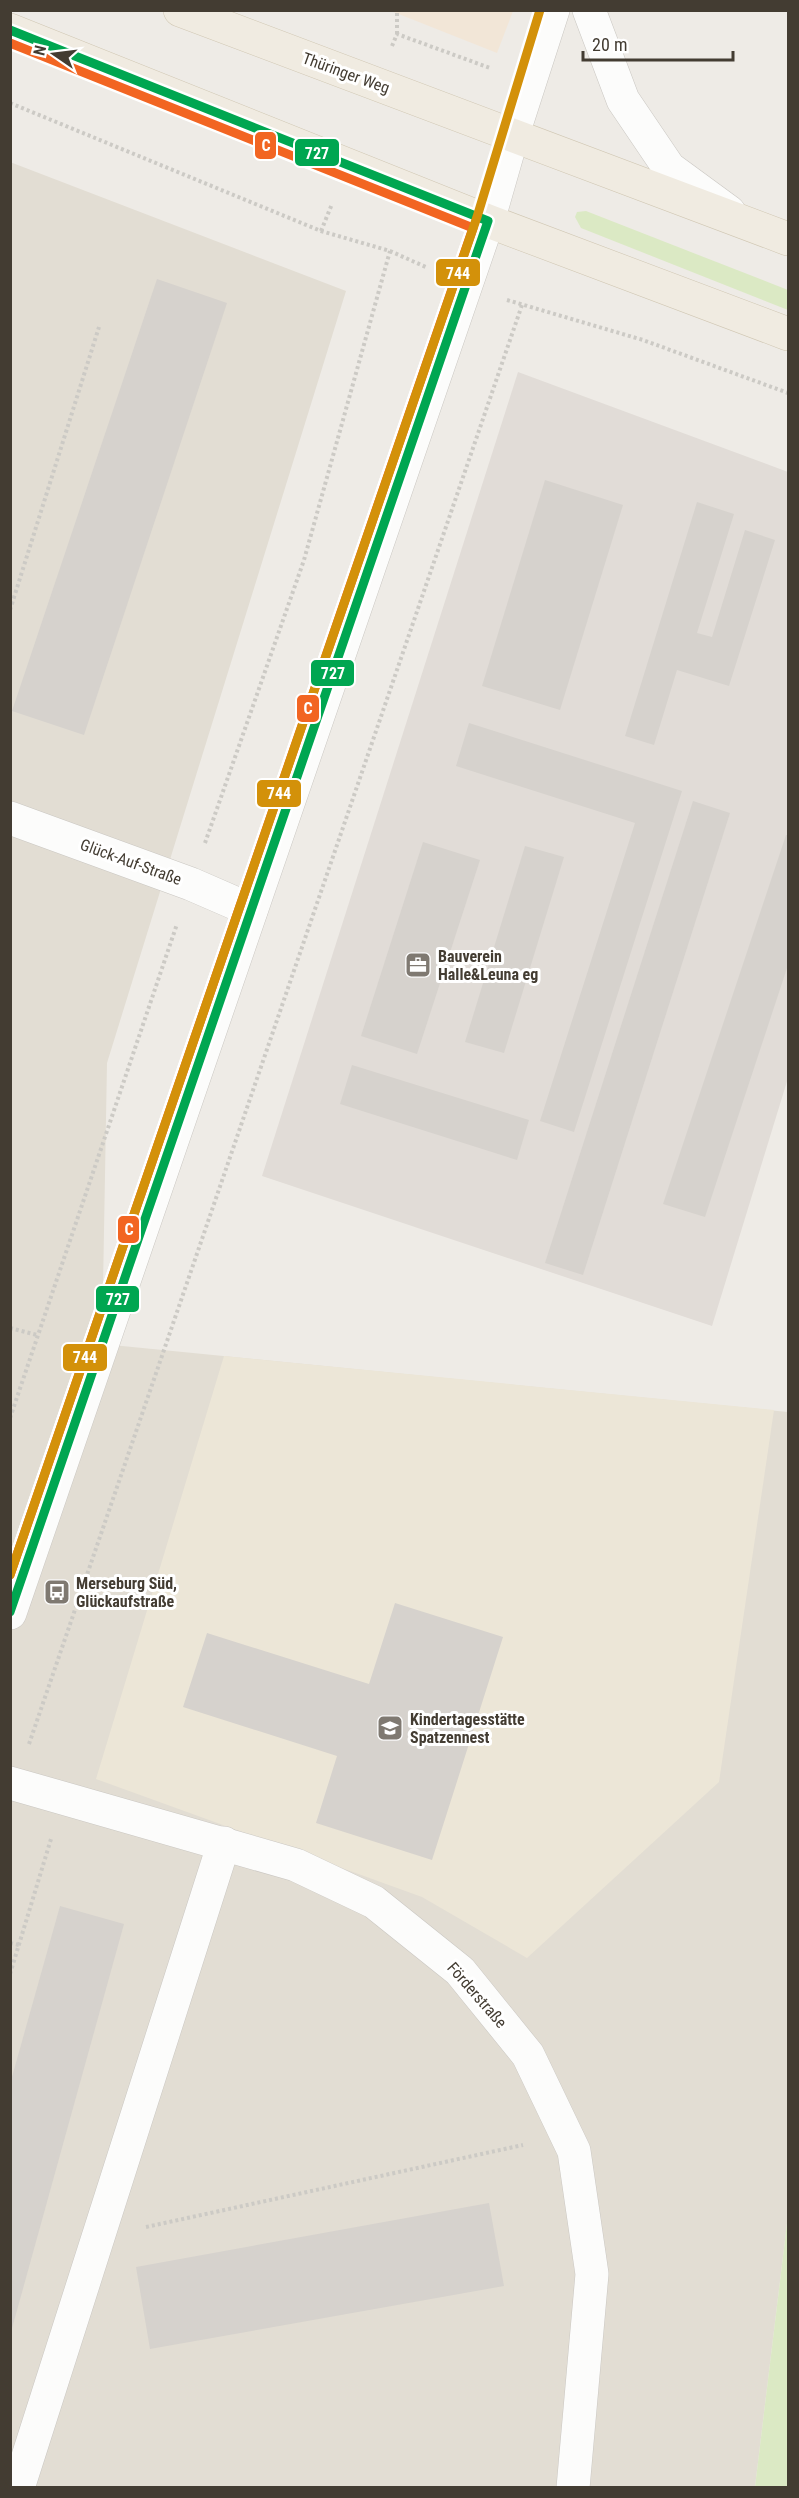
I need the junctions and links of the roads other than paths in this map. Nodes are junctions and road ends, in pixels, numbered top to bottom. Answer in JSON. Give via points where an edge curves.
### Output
{"nodes":[{"id":1,"x":180,"y":10,"type":"edge"},
{"id":2,"x":553,"y":10,"type":"edge"},
{"id":3,"x":589,"y":10,"type":"edge"},
{"id":4,"x":10,"y":30,"type":"edge"},
{"id":5,"x":513,"y":134,"type":"junction"},
{"id":6,"x":488,"y":220,"type":"junction"},
{"id":7,"x":743,"y":222,"type":"junction"},
{"id":8,"x":789,"y":239,"type":"edge"},
{"id":9,"x":789,"y":334,"type":"edge"},
{"id":10,"x":10,"y":818,"type":"edge"},
{"id":11,"x":251,"y":910,"type":"junction"},
{"id":12,"x":10,"y":1613,"type":"edge"},
{"id":13,"x":13,"y":1783,"type":"edge"},
{"id":14,"x":224,"y":1843,"type":"junction"},
{"id":15,"x":18,"y":2487,"type":"edge"},
{"id":16,"x":573,"y":2487,"type":"edge"}],
"edges":[{"from":1,"to":5,"type":"main road","name":"Thüringer Weg"},
{"from":2,"to":5,"type":"street"},
{"from":3,"to":7,"type":"street","via":[[623,100],[669,168]]},
{"from":4,"to":6,"type":"main road"},
{"from":5,"to":6,"type":"street"},
{"from":5,"to":7,"type":"main road","name":"Thüringer Weg"},
{"from":6,"to":9,"type":"main road"},
{"from":6,"to":11,"type":"street"},
{"from":7,"to":8,"type":"main road","name":"Thüringer Weg"},
{"from":10,"to":11,"type":"street","name":"Glück-Auf-Straße"},
{"from":11,"to":12,"type":"street"},
{"from":13,"to":14,"type":"street","name":"Förderstraße"},
{"from":14,"to":15,"type":"street"},
{"from":14,"to":16,"type":"street","name":"Förderstraße","via":[[296,1865],[374,1902],[460,1971],[528,2055],[574,2151],[591,2274]]}]}
